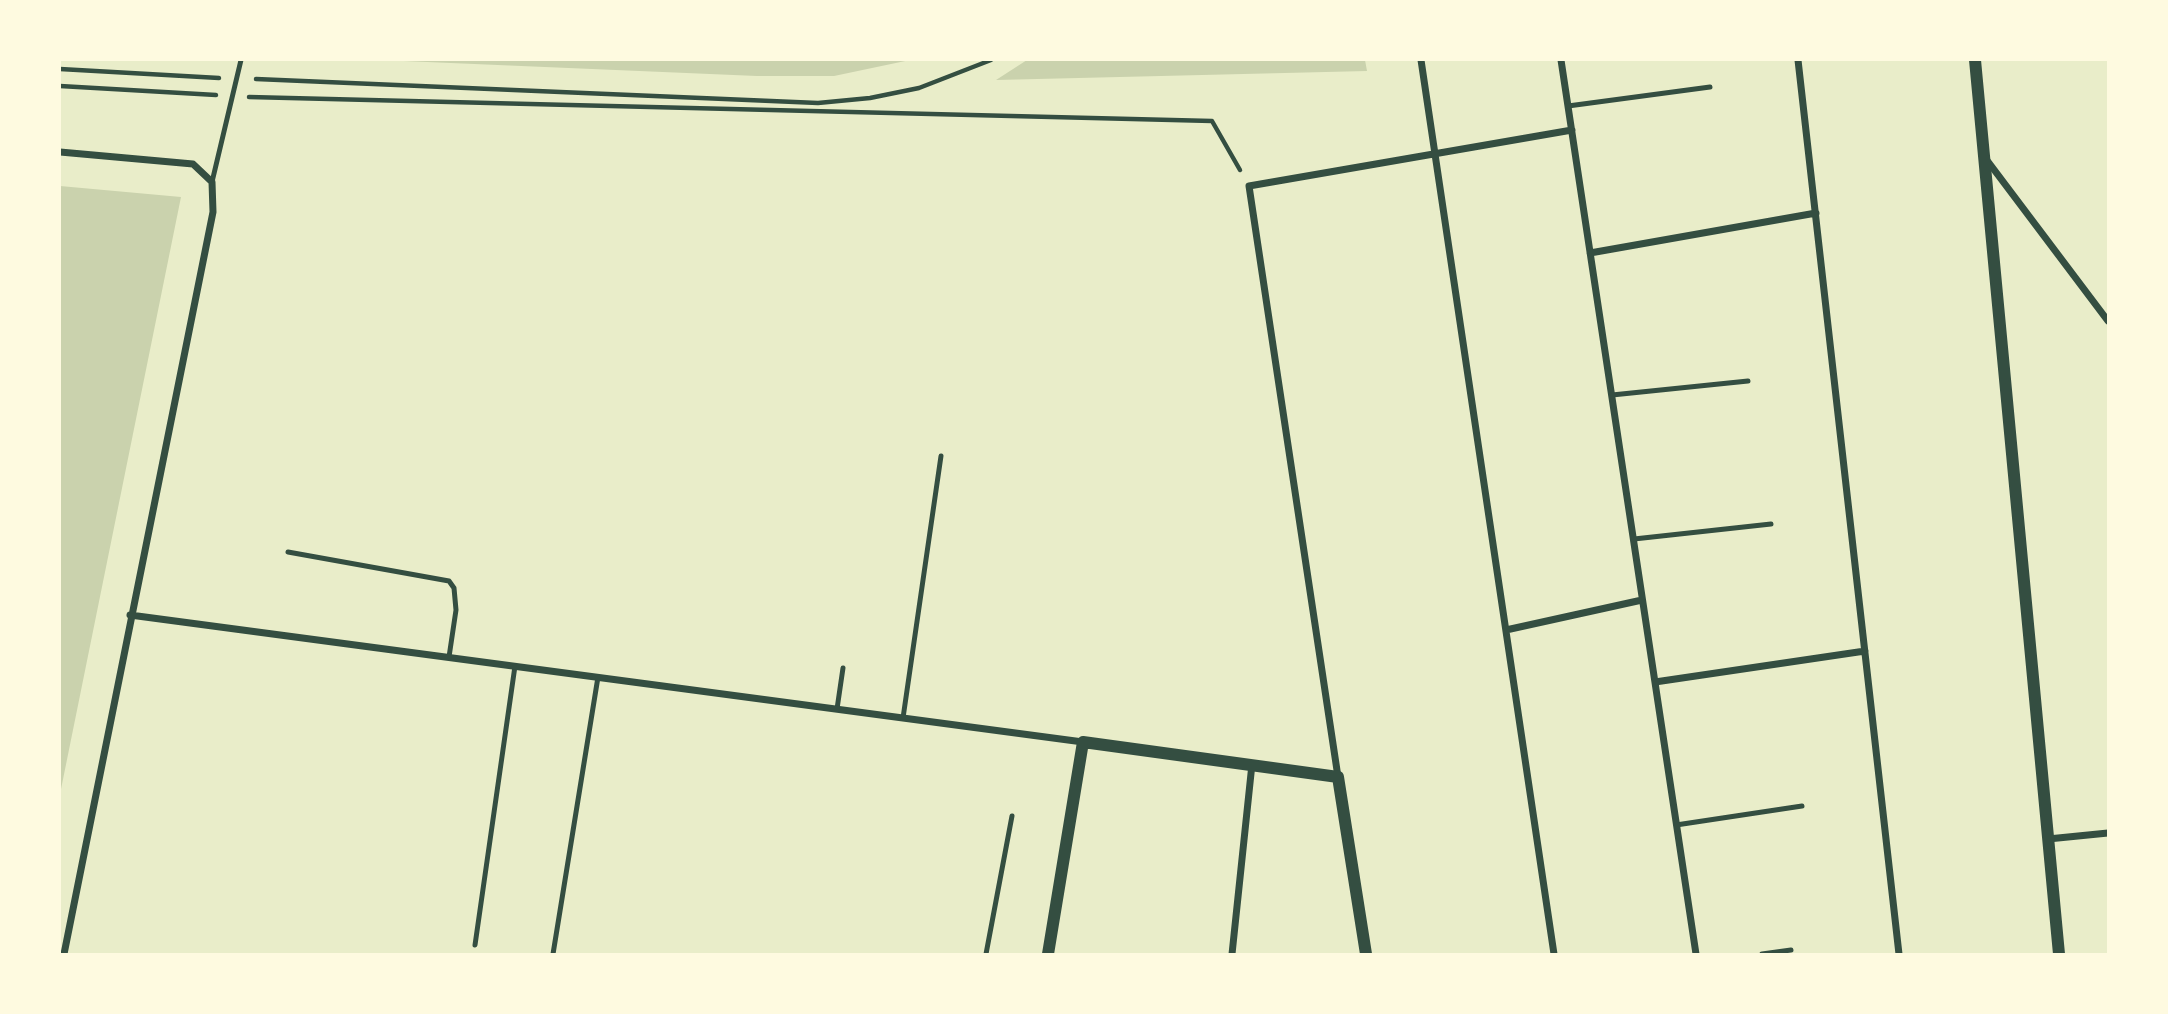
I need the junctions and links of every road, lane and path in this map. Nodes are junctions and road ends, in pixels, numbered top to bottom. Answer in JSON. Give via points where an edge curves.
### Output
{"nodes":[{"id":1,"x":241,"y":60,"type":"edge"},
{"id":2,"x":991,"y":60,"type":"edge"},
{"id":3,"x":1421,"y":60,"type":"edge"},
{"id":4,"x":1561,"y":60,"type":"edge"},
{"id":5,"x":1798,"y":60,"type":"edge"},
{"id":6,"x":1975,"y":60,"type":"edge"},
{"id":7,"x":60,"y":69,"type":"edge"},
{"id":8,"x":236,"y":78,"type":"junction"},
{"id":9,"x":60,"y":86,"type":"edge"},
{"id":10,"x":1710,"y":87,"type":"dead end"},
{"id":11,"x":232,"y":96,"type":"junction"},
{"id":12,"x":1568,"y":106,"type":"junction"},
{"id":13,"x":1572,"y":130,"type":"junction"},
{"id":14,"x":60,"y":152,"type":"edge"},
{"id":15,"x":1435,"y":153,"type":"junction"},
{"id":16,"x":1984,"y":156,"type":"junction"},
{"id":17,"x":212,"y":182,"type":"junction"},
{"id":18,"x":1249,"y":186,"type":"junction"},
{"id":19,"x":1816,"y":213,"type":"junction"},
{"id":20,"x":1590,"y":253,"type":"junction"},
{"id":21,"x":2109,"y":321,"type":"edge"},
{"id":22,"x":1748,"y":381,"type":"dead end"},
{"id":23,"x":1612,"y":395,"type":"junction"},
{"id":24,"x":941,"y":456,"type":"dead end"},
{"id":25,"x":1771,"y":524,"type":"dead end"},
{"id":26,"x":1634,"y":539,"type":"junction"},
{"id":27,"x":288,"y":552,"type":"dead end"},
{"id":28,"x":1642,"y":600,"type":"junction"},
{"id":29,"x":130,"y":615,"type":"junction"},
{"id":30,"x":1506,"y":630,"type":"junction"},
{"id":31,"x":1865,"y":651,"type":"junction"},
{"id":32,"x":449,"y":657,"type":"junction"},
{"id":33,"x":515,"y":666,"type":"junction"},
{"id":34,"x":843,"y":668,"type":"dead end"},
{"id":35,"x":598,"y":677,"type":"junction"},
{"id":36,"x":1655,"y":682,"type":"junction"},
{"id":37,"x":837,"y":709,"type":"junction"},
{"id":38,"x":903,"y":718,"type":"junction"},
{"id":39,"x":1083,"y":742,"type":"junction"},
{"id":40,"x":1252,"y":764,"type":"junction"},
{"id":41,"x":1338,"y":777,"type":"junction"},
{"id":42,"x":1802,"y":806,"type":"dead end"},
{"id":43,"x":1012,"y":816,"type":"dead end"},
{"id":44,"x":1676,"y":825,"type":"junction"},
{"id":45,"x":2109,"y":833,"type":"edge"},
{"id":46,"x":2048,"y":839,"type":"junction"},
{"id":47,"x":475,"y":945,"type":"dead end"},
{"id":48,"x":1791,"y":950,"type":"dead end"},
{"id":49,"x":64,"y":954,"type":"edge"},
{"id":50,"x":553,"y":954,"type":"edge"},
{"id":51,"x":986,"y":954,"type":"edge"},
{"id":52,"x":1048,"y":954,"type":"edge"},
{"id":53,"x":1231,"y":954,"type":"edge"},
{"id":54,"x":1366,"y":954,"type":"edge"},
{"id":55,"x":1555,"y":954,"type":"edge"},
{"id":56,"x":1696,"y":954,"type":"edge"},
{"id":57,"x":1762,"y":954,"type":"edge"},
{"id":58,"x":1899,"y":954,"type":"edge"},
{"id":59,"x":2059,"y":954,"type":"edge"}],
"edges":[{"from":1,"to":8,"type":"lane"},
{"from":2,"to":8,"type":"path","via":[[919,88],[818,103]]},
{"from":3,"to":15,"type":"street"},
{"from":4,"to":12,"type":"street"},
{"from":5,"to":19,"type":"street"},
{"from":6,"to":16,"type":"street"},
{"from":7,"to":8,"type":"path"},
{"from":8,"to":11,"type":"lane"},
{"from":9,"to":11,"type":"path"},
{"from":10,"to":12,"type":"lane"},
{"from":11,"to":17,"type":"lane"},
{"from":11,"to":18,"type":"path","via":[[1212,121]]},
{"from":12,"to":13,"type":"street"},
{"from":13,"to":15,"type":"street"},
{"from":13,"to":20,"type":"street"},
{"from":14,"to":17,"type":"street","via":[[193,164]]},
{"from":15,"to":18,"type":"street"},
{"from":15,"to":30,"type":"street"},
{"from":16,"to":21,"type":"street"},
{"from":16,"to":46,"type":"street"},
{"from":17,"to":29,"type":"street","via":[[213,212]]},
{"from":18,"to":41,"type":"street"},
{"from":19,"to":20,"type":"street"},
{"from":19,"to":31,"type":"street"},
{"from":20,"to":23,"type":"street"},
{"from":22,"to":23,"type":"lane"},
{"from":23,"to":26,"type":"street"},
{"from":24,"to":38,"type":"lane"},
{"from":25,"to":26,"type":"lane"},
{"from":26,"to":28,"type":"street"},
{"from":27,"to":32,"type":"lane","via":[[449,581],[456,610]]},
{"from":28,"to":30,"type":"street"},
{"from":28,"to":36,"type":"street"},
{"from":29,"to":32,"type":"street"},
{"from":29,"to":49,"type":"street"},
{"from":30,"to":55,"type":"street"},
{"from":31,"to":36,"type":"street"},
{"from":31,"to":58,"type":"street"},
{"from":32,"to":33,"type":"street"},
{"from":33,"to":35,"type":"street"},
{"from":33,"to":47,"type":"lane"},
{"from":34,"to":37,"type":"lane"},
{"from":35,"to":37,"type":"street"},
{"from":35,"to":50,"type":"lane"},
{"from":36,"to":44,"type":"street"},
{"from":37,"to":38,"type":"street"},
{"from":38,"to":39,"type":"street"},
{"from":39,"to":40,"type":"street"},
{"from":39,"to":52,"type":"street"},
{"from":40,"to":41,"type":"street"},
{"from":40,"to":53,"type":"street"},
{"from":41,"to":54,"type":"street"},
{"from":42,"to":44,"type":"lane"},
{"from":43,"to":51,"type":"lane"},
{"from":44,"to":56,"type":"street"},
{"from":45,"to":46,"type":"street"},
{"from":46,"to":59,"type":"street"},
{"from":48,"to":57,"type":"lane"}]}
